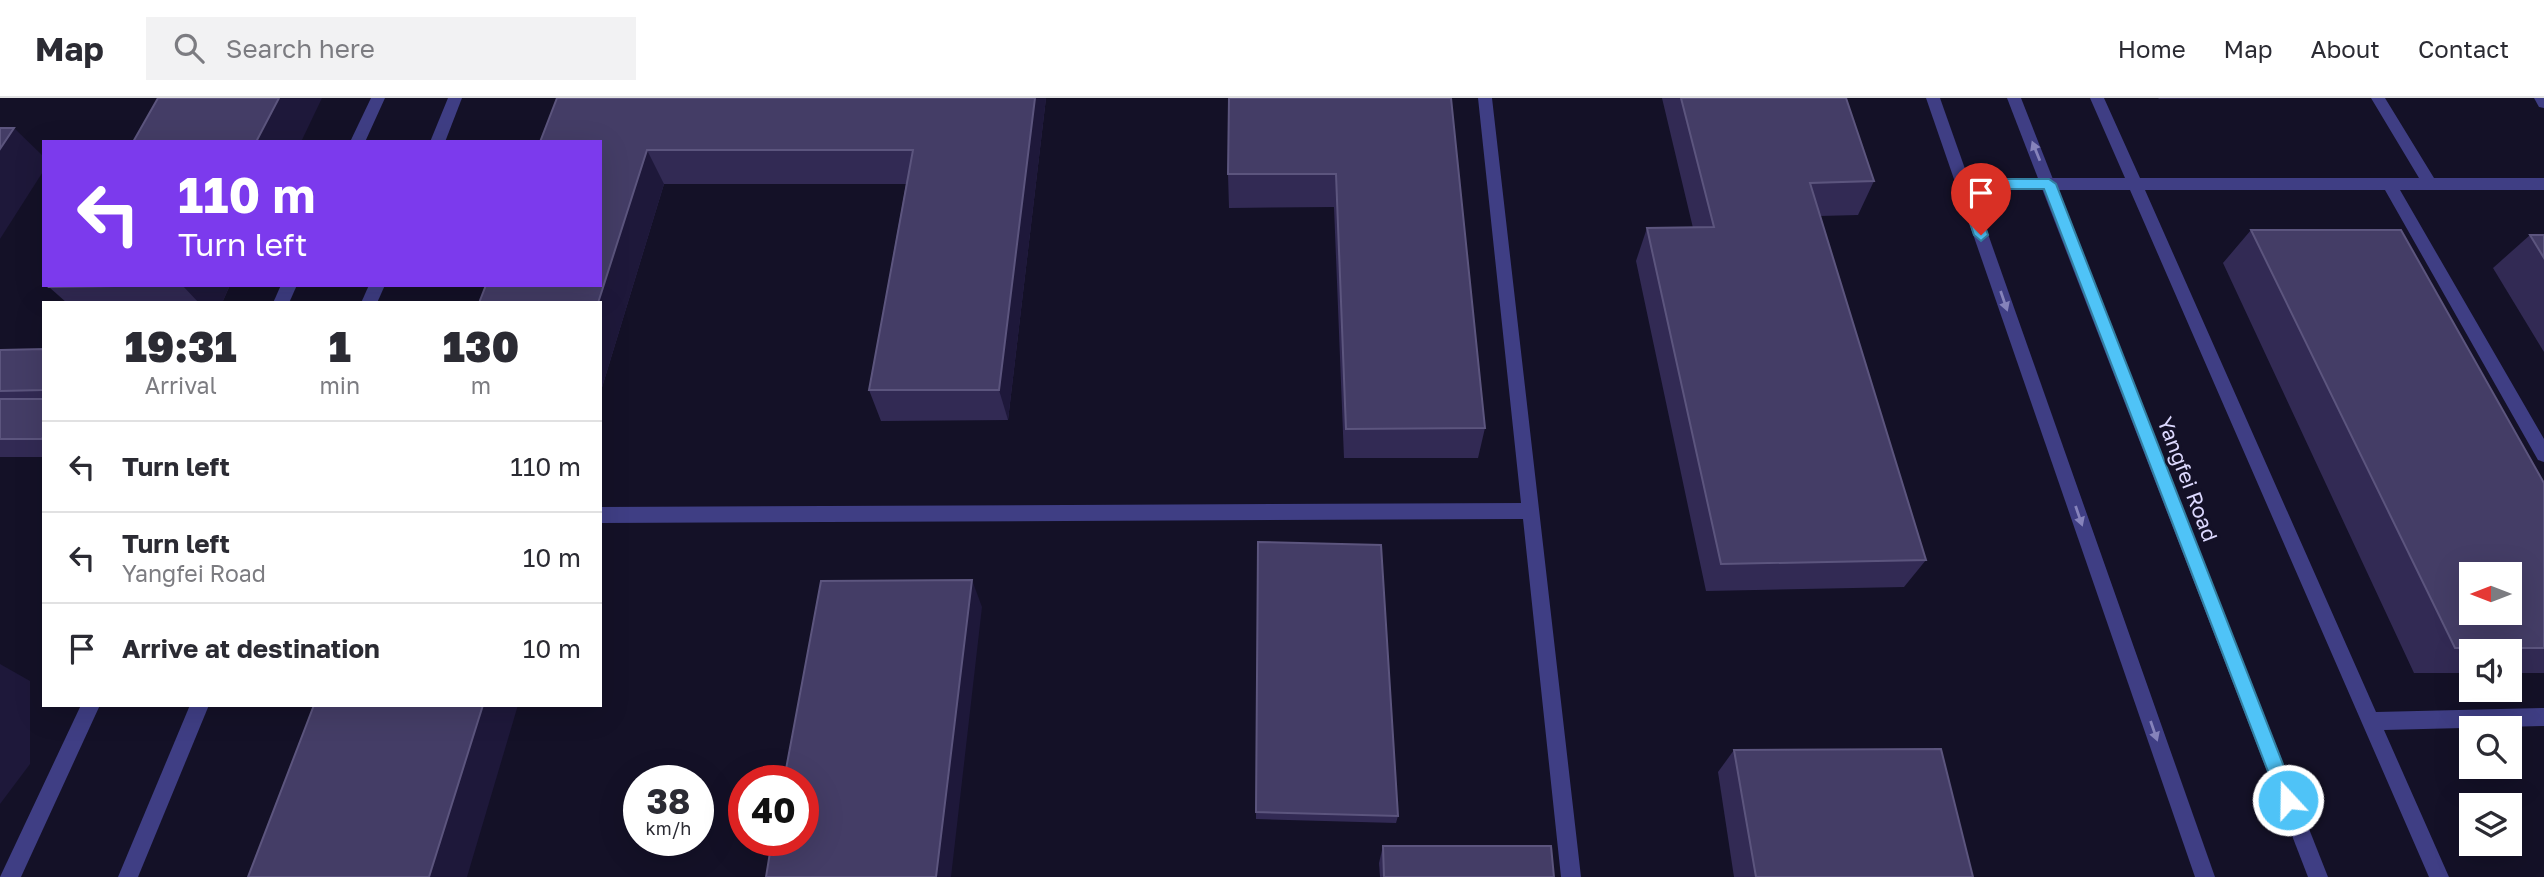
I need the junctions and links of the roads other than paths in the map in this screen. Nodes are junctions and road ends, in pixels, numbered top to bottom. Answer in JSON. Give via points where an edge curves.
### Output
{"nodes":[{"id":1,"x":378,"y":98,"type":"edge"},
{"id":2,"x":455,"y":98,"type":"edge"},
{"id":3,"x":1485,"y":98,"type":"edge"},
{"id":4,"x":1933,"y":98,"type":"edge"},
{"id":5,"x":2014,"y":98,"type":"edge"},
{"id":6,"x":2097,"y":98,"type":"edge"},
{"id":7,"x":2378,"y":98,"type":"edge"},
{"id":8,"x":2541,"y":98,"type":"edge"},
{"id":9,"x":2544,"y":103,"type":"edge"},
{"id":10,"x":358,"y":140,"type":"edge"},
{"id":11,"x":438,"y":140,"type":"edge"},
{"id":12,"x":1964,"y":184,"type":"junction"},
{"id":13,"x":2049,"y":184,"type":"junction"},
{"id":14,"x":2135,"y":184,"type":"junction"},
{"id":15,"x":2389,"y":184,"type":"junction"},
{"id":16,"x":2430,"y":184,"type":"junction"},
{"id":17,"x":2544,"y":184,"type":"edge"},
{"id":18,"x":2544,"y":454,"type":"edge"},
{"id":19,"x":1531,"y":511,"type":"junction"},
{"id":20,"x":602,"y":516,"type":"edge"},
{"id":21,"x":90,"y":707,"type":"edge"},
{"id":22,"x":199,"y":707,"type":"edge"},
{"id":23,"x":2544,"y":717,"type":"edge"},
{"id":24,"x":2370,"y":721,"type":"junction"},
{"id":25,"x":10,"y":877,"type":"edge"},
{"id":26,"x":128,"y":877,"type":"edge"},
{"id":27,"x":1571,"y":877,"type":"edge"},
{"id":28,"x":2205,"y":877,"type":"edge"},
{"id":29,"x":2318,"y":877,"type":"edge"},
{"id":30,"x":2439,"y":877,"type":"edge"}],
"edges":[{"from":1,"to":10,"type":"street"},
{"from":2,"to":11,"type":"street"},
{"from":3,"to":19,"type":"street"},
{"from":4,"to":12,"type":"street"},
{"from":13,"to":5,"type":"street","name":"Yangfei Road","one_way":true},
{"from":6,"to":14,"type":"street"},
{"from":7,"to":16,"type":"street"},
{"from":8,"to":9,"type":"street"},
{"from":12,"to":13,"type":"street"},
{"from":12,"to":28,"type":"street","one_way":true},
{"from":13,"to":14,"type":"street"},
{"from":13,"to":29,"type":"street","name":"Yangfei Road"},
{"from":14,"to":15,"type":"street"},
{"from":14,"to":24,"type":"street"},
{"from":15,"to":16,"type":"street"},
{"from":15,"to":18,"type":"street"},
{"from":16,"to":17,"type":"street"},
{"from":19,"to":20,"type":"street"},
{"from":19,"to":27,"type":"street"},
{"from":21,"to":25,"type":"street"},
{"from":22,"to":26,"type":"street"},
{"from":23,"to":24,"type":"street"},
{"from":24,"to":30,"type":"street"}]}
